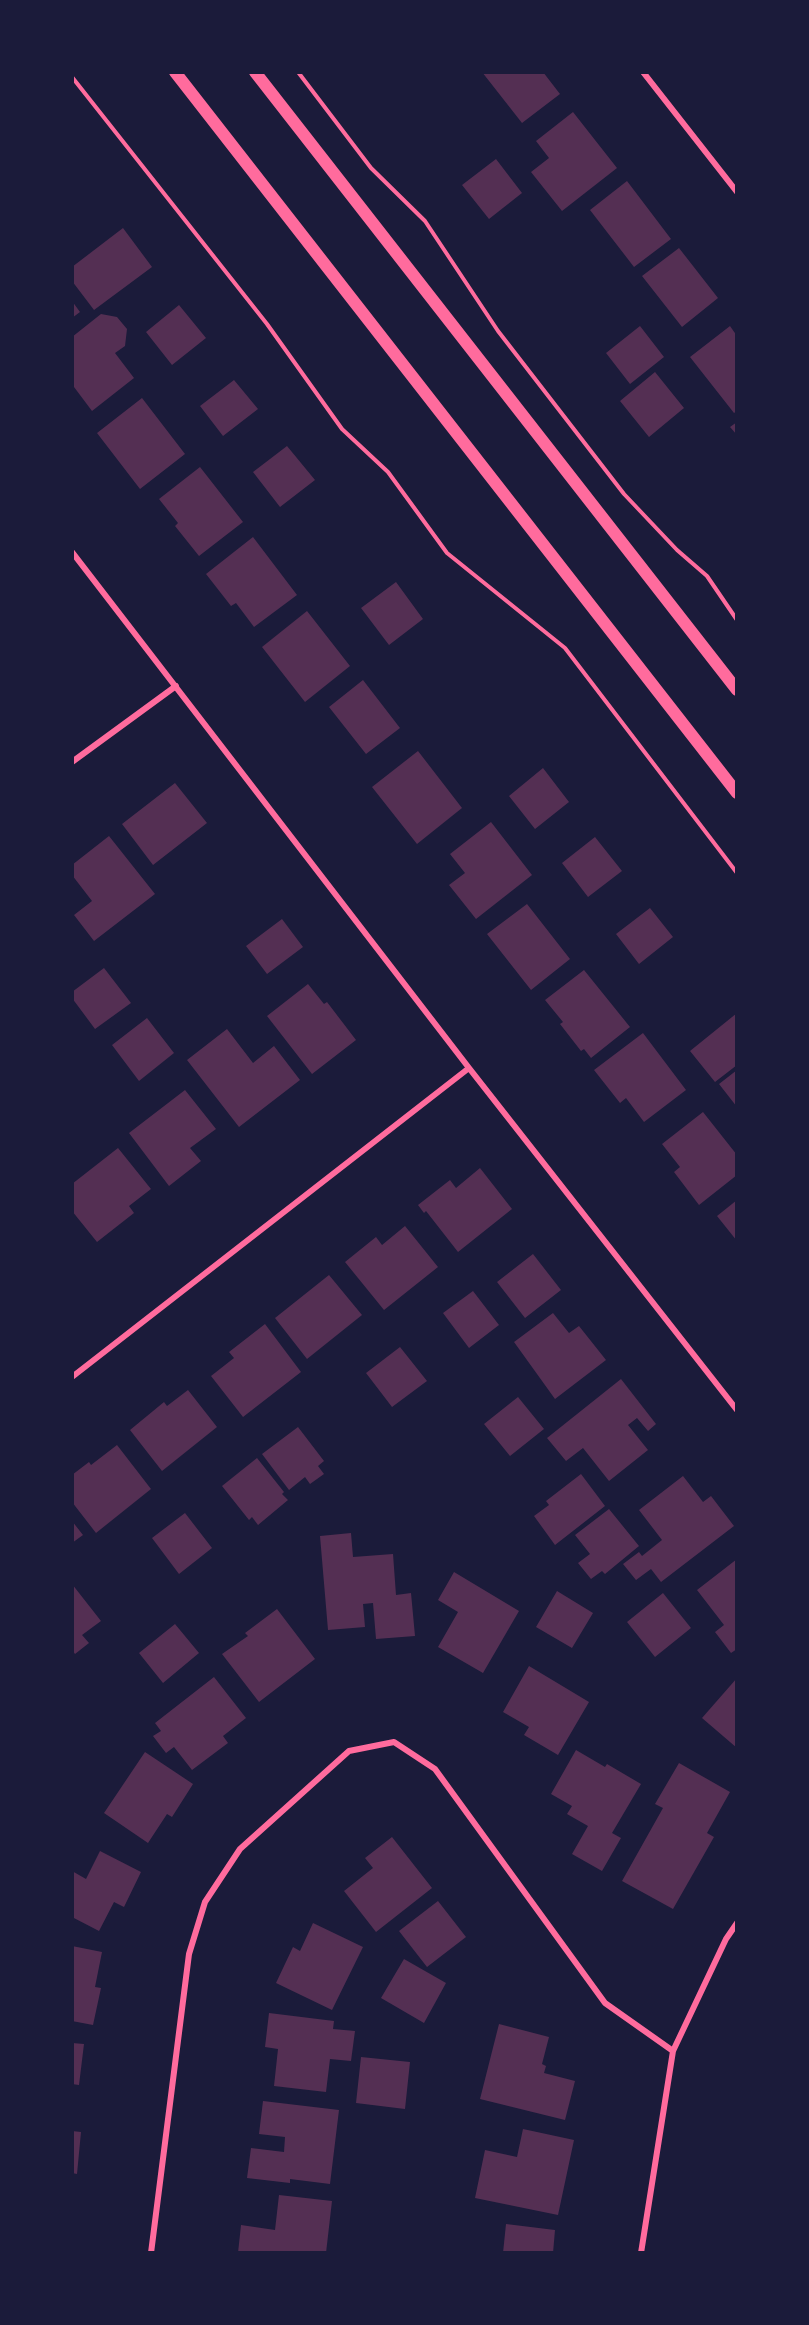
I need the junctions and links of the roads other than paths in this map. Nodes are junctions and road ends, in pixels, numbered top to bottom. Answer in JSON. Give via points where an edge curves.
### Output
{"nodes":[{"id":1,"x":176,"y":72,"type":"edge"},
{"id":2,"x":255,"y":72,"type":"edge"},
{"id":3,"x":643,"y":72,"type":"edge"},
{"id":4,"x":737,"y":192,"type":"edge"},
{"id":5,"x":72,"y":552,"type":"edge"},
{"id":6,"x":176,"y":686,"type":"junction"},
{"id":7,"x":737,"y":690,"type":"edge"},
{"id":8,"x":72,"y":762,"type":"edge"},
{"id":9,"x":737,"y":793,"type":"edge"},
{"id":10,"x":469,"y":1068,"type":"junction"},
{"id":11,"x":72,"y":1377,"type":"edge"},
{"id":12,"x":737,"y":1410,"type":"edge"},
{"id":13,"x":737,"y":1923,"type":"edge"},
{"id":14,"x":673,"y":2051,"type":"junction"},
{"id":15,"x":151,"y":2253,"type":"edge"},
{"id":16,"x":641,"y":2253,"type":"edge"}],
"edges":[{"from":1,"to":9,"type":"main road"},
{"from":2,"to":7,"type":"main road"},
{"from":3,"to":4,"type":"street"},
{"from":5,"to":6,"type":"street"},
{"from":6,"to":8,"type":"street"},
{"from":6,"to":10,"type":"street"},
{"from":10,"to":11,"type":"street"},
{"from":10,"to":12,"type":"street"},
{"from":13,"to":14,"type":"street"},
{"from":14,"to":15,"type":"street","via":[[605,2003],[435,1769],[394,1742],[349,1751],[240,1849],[205,1902],[189,1954]]},
{"from":14,"to":16,"type":"street"}]}
